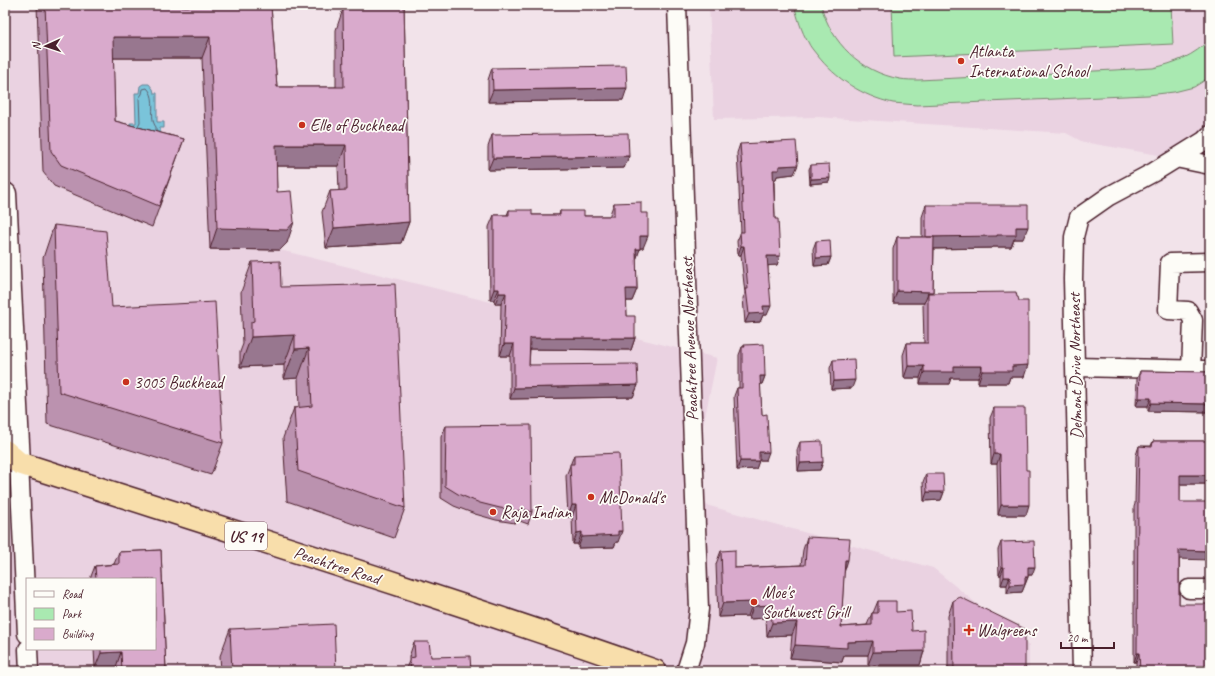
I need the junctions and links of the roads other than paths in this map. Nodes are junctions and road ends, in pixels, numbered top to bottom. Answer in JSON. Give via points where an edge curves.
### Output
{"nodes":[{"id":1,"x":677,"y":5,"type":"edge"},
{"id":2,"x":1210,"y":135,"type":"edge"},
{"id":3,"x":1176,"y":158,"type":"junction"},
{"id":4,"x":1210,"y":165,"type":"edge"},
{"id":5,"x":5,"y":194,"type":"edge"},
{"id":6,"x":1210,"y":262,"type":"edge"},
{"id":7,"x":1075,"y":367,"type":"junction"},
{"id":8,"x":1191,"y":370,"type":"junction"},
{"id":9,"x":1210,"y":370,"type":"edge"},
{"id":10,"x":10,"y":460,"type":"edge"},
{"id":11,"x":1189,"y":589,"type":"dead end"},
{"id":12,"x":1210,"y":589,"type":"edge"},
{"id":13,"x":26,"y":624,"type":"edge"},
{"id":14,"x":28,"y":650,"type":"edge"},
{"id":15,"x":29,"y":671,"type":"edge"},
{"id":16,"x":654,"y":671,"type":"edge"},
{"id":17,"x":686,"y":671,"type":"edge"},
{"id":18,"x":1082,"y":671,"type":"edge"}],
"edges":[{"from":1,"to":17,"type":"street","name":"Peachtree Avenue Northeast","via":[[698,609],[695,643]]},
{"from":2,"to":3,"type":"street","name":"Delmont Drive Northeast"},
{"from":3,"to":4,"type":"street"},
{"from":3,"to":7,"type":"street","name":"Delmont Drive Northeast","via":[[1109,196],[1079,217],[1074,237]]},
{"from":5,"to":10,"type":"street"},
{"from":6,"to":8,"type":"street","via":[[1170,263],[1168,310],[1188,311],[1193,320]]},
{"from":7,"to":8,"type":"street"},
{"from":7,"to":18,"type":"street","name":"Delmont Drive Northeast"},
{"from":8,"to":9,"type":"street"},
{"from":10,"to":13,"type":"street"},
{"from":10,"to":16,"type":"highway","name":"Peachtree Road","number":"US 19","via":[[351,569]]},
{"from":11,"to":12,"type":"street"},
{"from":14,"to":15,"type":"street"}]}
